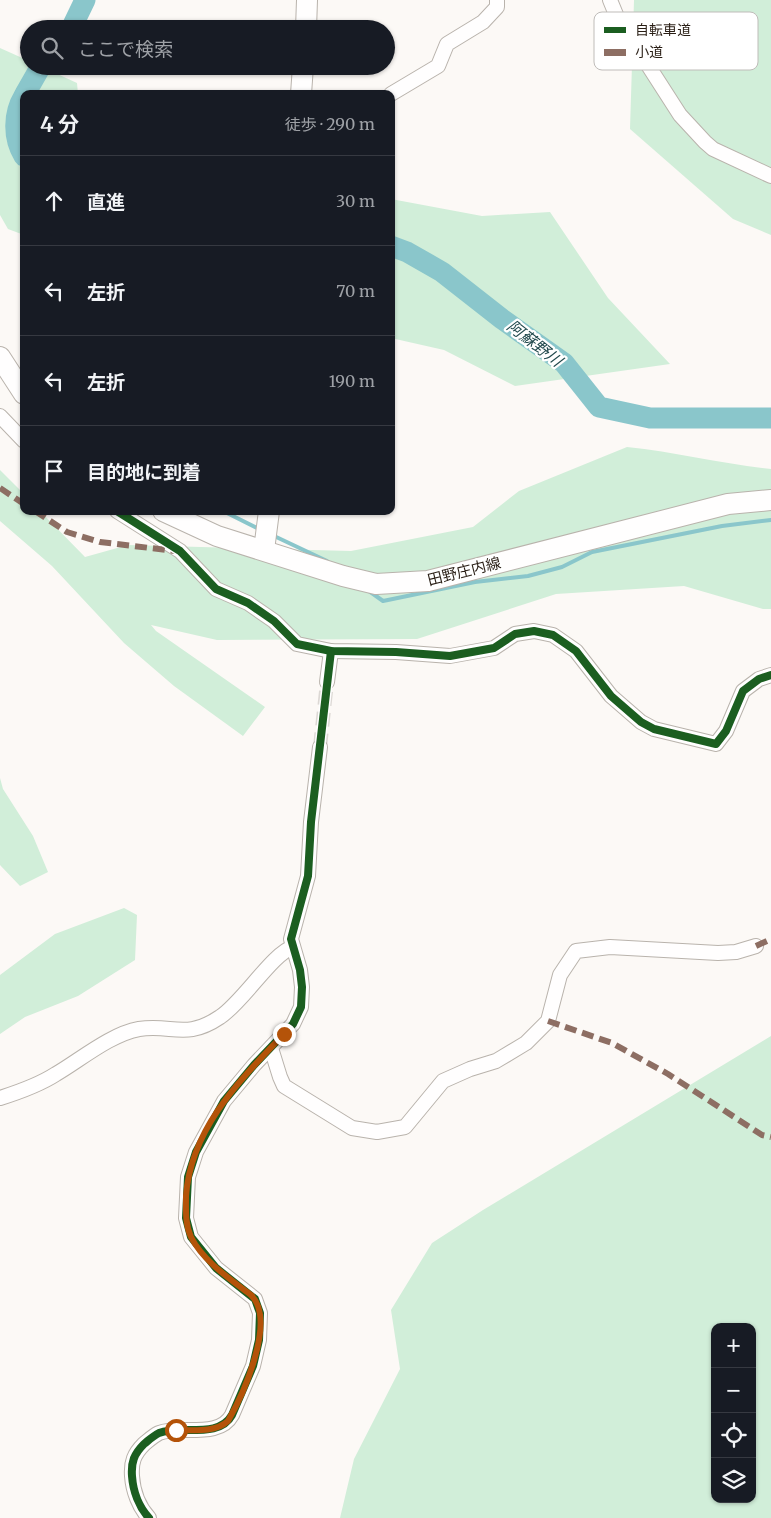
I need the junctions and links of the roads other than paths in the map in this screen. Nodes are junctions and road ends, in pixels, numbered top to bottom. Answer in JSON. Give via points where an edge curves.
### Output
{"nodes":[{"id":1,"x":307,"y":0,"type":"edge"},
{"id":2,"x":497,"y":0,"type":"edge"},
{"id":3,"x":610,"y":0,"type":"edge"},
{"id":4,"x":615,"y":12,"type":"edge"},
{"id":5,"x":306,"y":20,"type":"edge"},
{"id":6,"x":651,"y":70,"type":"edge"},
{"id":7,"x":302,"y":75,"type":"edge"},
{"id":8,"x":301,"y":90,"type":"edge"},
{"id":9,"x":395,"y":92,"type":"edge"},
{"id":10,"x":771,"y":176,"type":"edge"},
{"id":11,"x":0,"y":357,"type":"edge"},
{"id":12,"x":20,"y":388,"type":"edge"},
{"id":13,"x":0,"y":416,"type":"edge"},
{"id":14,"x":20,"y":437,"type":"edge"},
{"id":15,"x":771,"y":500,"type":"edge"},
{"id":16,"x":123,"y":515,"type":"edge"},
{"id":17,"x":172,"y":515,"type":"edge"},
{"id":18,"x":268,"y":515,"type":"edge"},
{"id":19,"x":264,"y":550,"type":"junction"},
{"id":20,"x":331,"y":651,"type":"junction"},
{"id":21,"x":771,"y":675,"type":"edge"},
{"id":22,"x":328,"y":682,"type":"tunnel mouth"},
{"id":23,"x":320,"y":747,"type":"tunnel mouth"},
{"id":24,"x":756,"y":946,"type":"dead end"},
{"id":25,"x":293,"y":947,"type":"junction"},
{"id":26,"x":271,"y":1048,"type":"junction"},
{"id":27,"x":0,"y":1098,"type":"edge"},
{"id":28,"x":149,"y":1518,"type":"edge"}],
"edges":[{"from":1,"to":5,"type":"main road"},
{"from":2,"to":9,"type":"street","via":[[497,7],[483,22],[447,44],[438,66]]},
{"from":3,"to":4,"type":"street"},
{"from":6,"to":10,"type":"street","via":[[680,114],[713,149]]},
{"from":7,"to":8,"type":"main road"},
{"from":11,"to":12,"type":"main road"},
{"from":13,"to":14,"type":"street"},
{"from":15,"to":19,"type":"main road","name":"田野庄内線","via":[[728,504],[428,581],[376,584]]},
{"from":16,"to":20,"type":"street","via":[[180,551],[216,589],[248,603],[274,621],[297,644]]},
{"from":17,"to":19,"type":"main road","name":"田野庄内線","via":[[217,536]]},
{"from":18,"to":19,"type":"main road"},
{"from":20,"to":21,"type":"street","via":[[450,656],[494,648],[515,634],[540,632],[553,636],[576,651],[611,696],[641,722],[654,729],[716,744],[726,731],[743,691]]},
{"from":20,"to":22,"type":"street"},
{"from":23,"to":25,"type":"street","via":[[308,876],[292,933]]},
{"from":24,"to":26,"type":"street","via":[[718,953],[610,947],[576,951],[560,974],[548,1021],[526,1043],[496,1061],[443,1081],[405,1127],[377,1132],[352,1128],[284,1086]]},
{"from":25,"to":26,"type":"street","via":[[302,987],[300,1007],[292,1024]]},
{"from":25,"to":27,"type":"street","via":[[276,960],[236,1004],[201,1028],[190,1031],[138,1029],[111,1040],[54,1076]]},
{"from":26,"to":28,"type":"street","via":[[230,1093],[205,1133],[188,1177],[186,1208],[188,1228],[197,1246],[220,1272],[257,1303],[260,1313],[257,1352],[232,1416],[223,1426],[162,1432],[137,1451],[132,1478],[135,1494]]}]}
